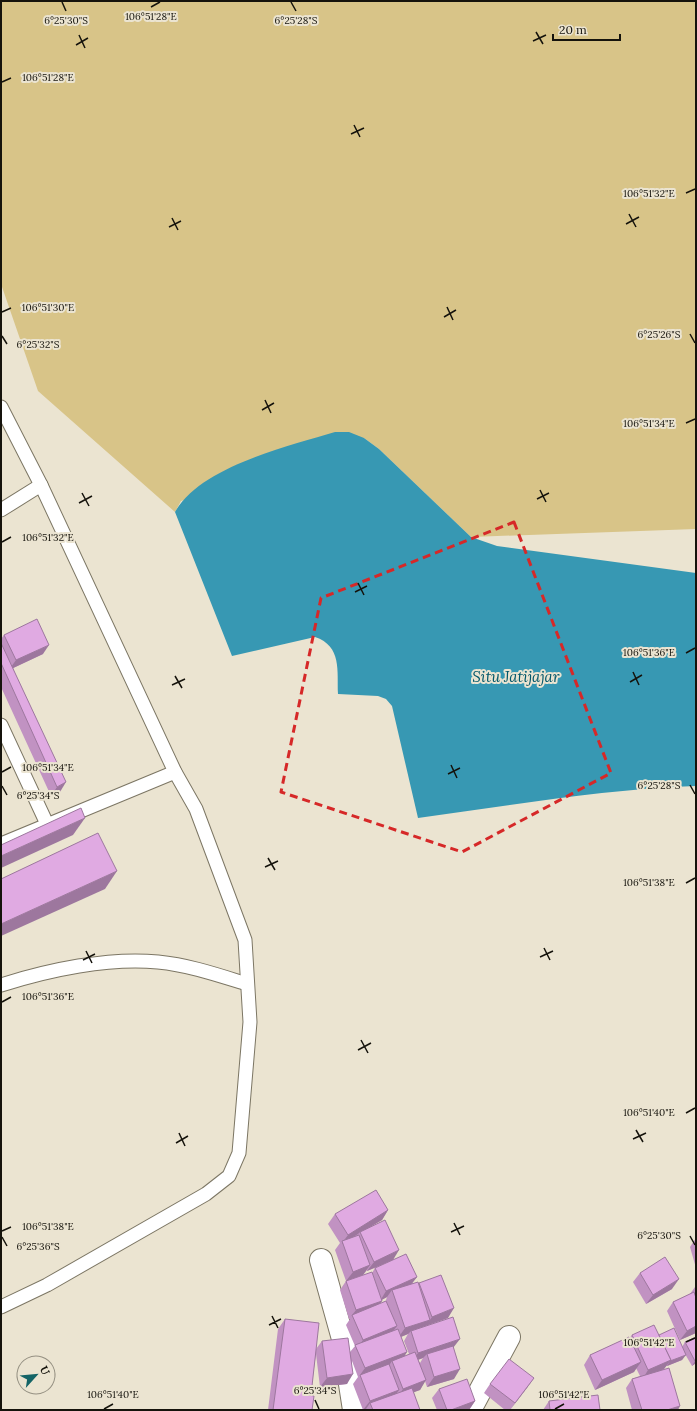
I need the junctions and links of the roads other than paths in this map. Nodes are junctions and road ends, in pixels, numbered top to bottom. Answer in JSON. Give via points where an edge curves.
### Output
{"nodes":[{"id":1,"x":1,"y":407,"type":"edge"},
{"id":2,"x":41,"y":484,"type":"junction"},
{"id":3,"x":1,"y":510,"type":"edge"},
{"id":4,"x":1,"y":725,"type":"edge"},
{"id":5,"x":175,"y":772,"type":"junction"},
{"id":6,"x":47,"y":824,"type":"junction"},
{"id":7,"x":1,"y":844,"type":"edge"},
{"id":8,"x":248,"y":984,"type":"junction"},
{"id":9,"x":1,"y":985,"type":"edge"},
{"id":10,"x":321,"y":1260,"type":"dead end"},
{"id":11,"x":1,"y":1307,"type":"edge"},
{"id":12,"x":509,"y":1337,"type":"dead end"},
{"id":13,"x":354,"y":1410,"type":"edge"},
{"id":14,"x":470,"y":1410,"type":"edge"}],
"edges":[{"from":1,"to":2,"type":"lane"},
{"from":2,"to":3,"type":"lane"},
{"from":2,"to":5,"type":"lane"},
{"from":4,"to":6,"type":"lane"},
{"from":5,"to":6,"type":"lane"},
{"from":5,"to":8,"type":"lane","via":[[196,809],[245,940]]},
{"from":6,"to":7,"type":"lane"},
{"from":8,"to":9,"type":"lane","via":[[194,968],[158,962],[109,962],[24,978]]},
{"from":8,"to":11,"type":"lane","via":[[250,1022],[239,1153],[229,1176],[200,1198],[47,1285]]},
{"from":10,"to":13,"type":"street","via":[[343,1339]]},
{"from":12,"to":14,"type":"street"}]}
